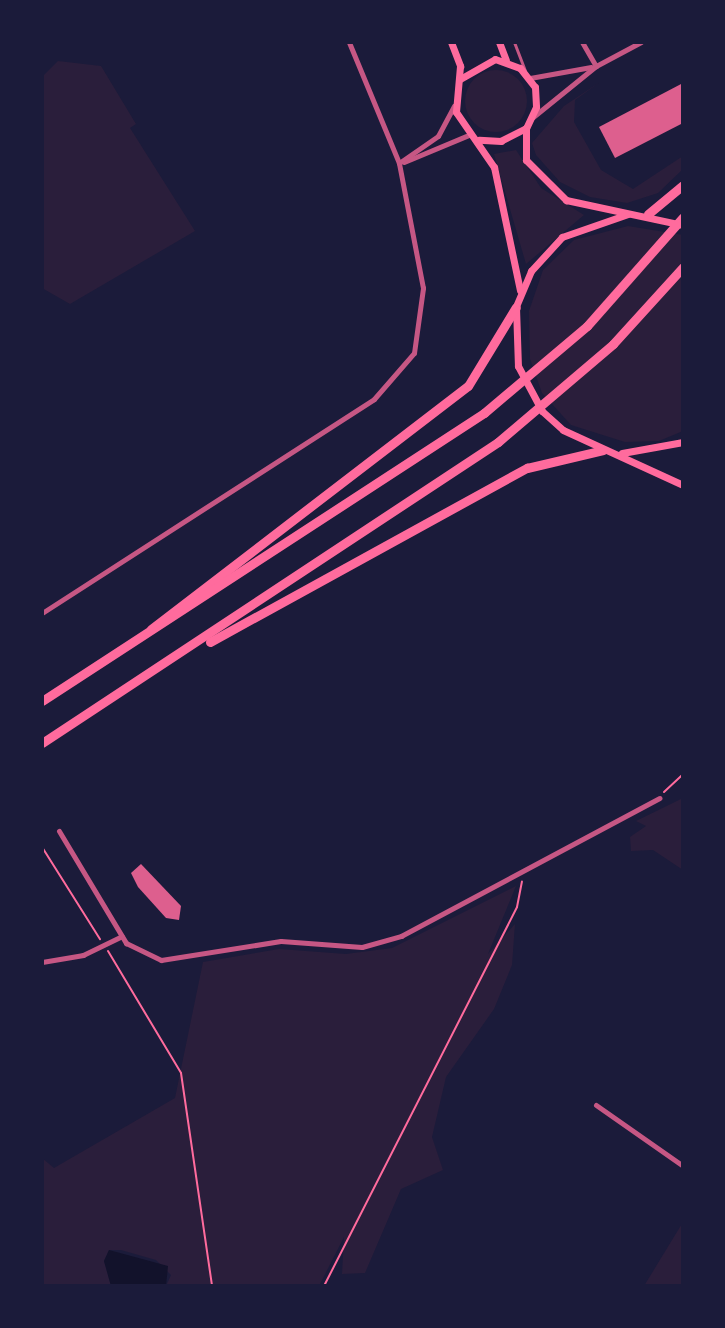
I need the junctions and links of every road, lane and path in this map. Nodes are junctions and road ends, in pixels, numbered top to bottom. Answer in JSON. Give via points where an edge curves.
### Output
{"nodes":[{"id":1,"x":349,"y":42,"type":"edge"},
{"id":2,"x":451,"y":42,"type":"edge"},
{"id":3,"x":499,"y":42,"type":"edge"},
{"id":4,"x":514,"y":42,"type":"edge"},
{"id":5,"x":582,"y":42,"type":"edge"},
{"id":6,"x":641,"y":42,"type":"edge"},
{"id":7,"x":506,"y":60,"type":"junction"},
{"id":8,"x":596,"y":66,"type":"junction"},
{"id":9,"x":528,"y":76,"type":"junction"},
{"id":10,"x":456,"y":89,"type":"junction"},
{"id":11,"x":455,"y":105,"type":"junction"},
{"id":12,"x":533,"y":118,"type":"junction"},
{"id":13,"x":526,"y":128,"type":"junction"},
{"id":14,"x":471,"y":134,"type":"junction"},
{"id":15,"x":479,"y":140,"type":"junction"},
{"id":16,"x":399,"y":163,"type":"junction"},
{"id":17,"x":683,"y":185,"type":"edge"},
{"id":18,"x":628,"y":214,"type":"junction"},
{"id":19,"x":648,"y":214,"type":"junction"},
{"id":20,"x":683,"y":217,"type":"edge"},
{"id":21,"x":683,"y":225,"type":"edge"},
{"id":22,"x":683,"y":267,"type":"edge"},
{"id":23,"x":521,"y":292,"type":"junction"},
{"id":24,"x":516,"y":307,"type":"junction"},
{"id":25,"x":683,"y":442,"type":"edge"},
{"id":26,"x":603,"y":450,"type":"junction"},
{"id":27,"x":615,"y":453,"type":"junction"},
{"id":28,"x":683,"y":485,"type":"edge"},
{"id":29,"x":42,"y":613,"type":"edge"},
{"id":30,"x":135,"y":645,"type":"junction"},
{"id":31,"x":188,"y":651,"type":"junction"},
{"id":32,"x":42,"y":701,"type":"edge"},
{"id":33,"x":42,"y":743,"type":"edge"},
{"id":34,"x":683,"y":774,"type":"edge"},
{"id":35,"x":659,"y":798,"type":"joint"},
{"id":36,"x":59,"y":831,"type":"dead end"},
{"id":37,"x":42,"y":847,"type":"edge"},
{"id":38,"x":521,"y":876,"type":"junction"},
{"id":39,"x":122,"y":936,"type":"junction"},
{"id":40,"x":105,"y":946,"type":"junction"},
{"id":41,"x":42,"y":962,"type":"edge"},
{"id":42,"x":596,"y":1105,"type":"dead end"},
{"id":43,"x":683,"y":1166,"type":"edge"},
{"id":44,"x":212,"y":1286,"type":"edge"},
{"id":45,"x":324,"y":1286,"type":"edge"}],
"edges":[{"from":1,"to":16,"type":"street"},
{"from":2,"to":10,"type":"main road","via":[[460,66]]},
{"from":3,"to":7,"type":"main road"},
{"from":4,"to":9,"type":"lane"},
{"from":5,"to":8,"type":"street"},
{"from":6,"to":8,"type":"street"},
{"from":7,"to":9,"type":"main road"},
{"from":7,"to":10,"type":"main road","via":[[473,66]]},
{"from":8,"to":9,"type":"street"},
{"from":8,"to":12,"type":"street"},
{"from":9,"to":12,"type":"main road"},
{"from":10,"to":11,"type":"main road"},
{"from":11,"to":14,"type":"main road"},
{"from":11,"to":16,"type":"street","via":[[438,136]]},
{"from":12,"to":13,"type":"main road"},
{"from":13,"to":15,"type":"main road","via":[[501,141]]},
{"from":13,"to":18,"type":"main road","via":[[526,160],[547,188],[590,209]]},
{"from":14,"to":15,"type":"main road"},
{"from":14,"to":16,"type":"street"},
{"from":15,"to":23,"type":"main road","via":[[501,189]]},
{"from":16,"to":29,"type":"street","via":[[424,315],[414,353],[393,384]]},
{"from":17,"to":19,"type":"highway"},
{"from":18,"to":19,"type":"main road"},
{"from":18,"to":23,"type":"main road","via":[[562,237]]},
{"from":19,"to":21,"type":"main road"},
{"from":20,"to":30,"type":"highway","via":[[587,326],[484,413]]},
{"from":22,"to":31,"type":"highway","via":[[613,344],[498,442]]},
{"from":23,"to":24,"type":"main road"},
{"from":24,"to":26,"type":"main road","via":[[518,366],[542,411]]},
{"from":24,"to":30,"type":"highway","via":[[468,386],[178,604]]},
{"from":25,"to":27,"type":"main road"},
{"from":26,"to":27,"type":"main road"},
{"from":26,"to":31,"type":"highway","via":[[527,468],[254,624]]},
{"from":27,"to":28,"type":"main road"},
{"from":30,"to":32,"type":"highway"},
{"from":31,"to":33,"type":"highway"},
{"from":34,"to":35,"type":"path"},
{"from":35,"to":38,"type":"street"},
{"from":36,"to":39,"type":"street"},
{"from":37,"to":40,"type":"path"},
{"from":38,"to":39,"type":"street","via":[[401,936],[362,947],[281,941],[161,960]]},
{"from":38,"to":45,"type":"path","via":[[512,918]]},
{"from":39,"to":40,"type":"street"},
{"from":40,"to":41,"type":"street"},
{"from":40,"to":44,"type":"path","via":[[181,1073]]},
{"from":42,"to":43,"type":"street"}]}
